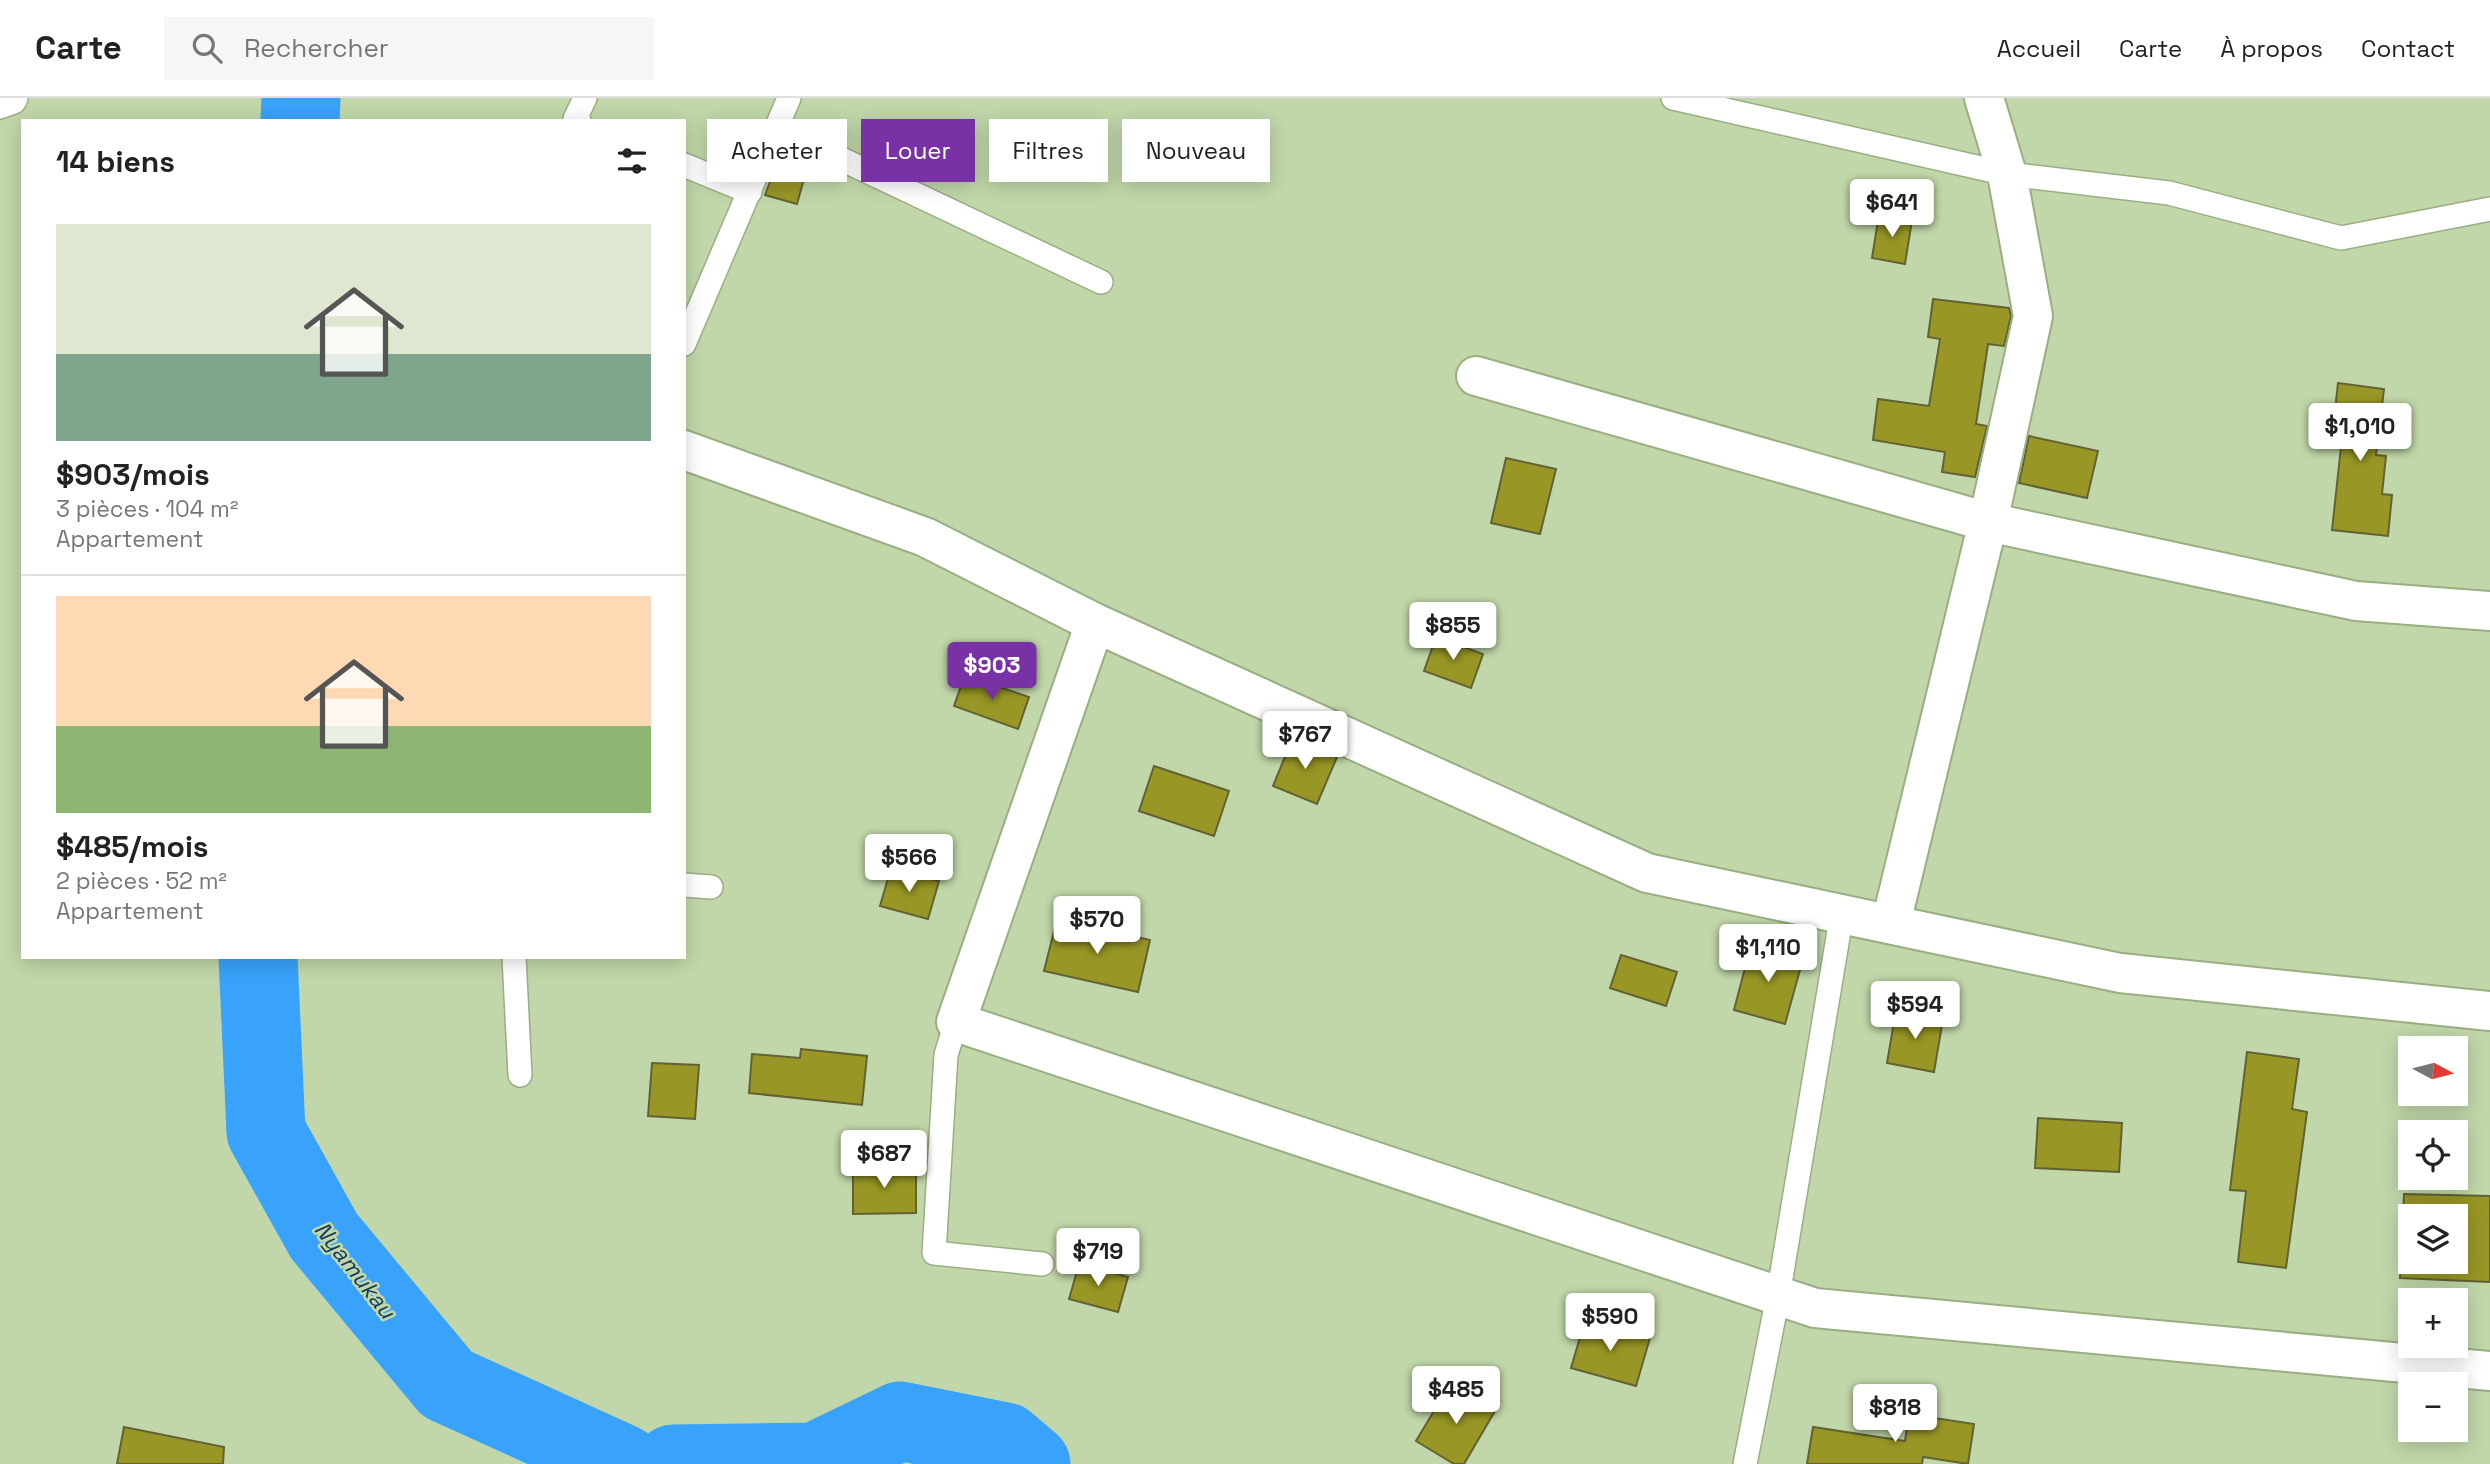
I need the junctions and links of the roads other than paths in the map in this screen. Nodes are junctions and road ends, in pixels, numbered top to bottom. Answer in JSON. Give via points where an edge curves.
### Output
{"nodes":[{"id":1,"x":16,"y":98,"type":"edge"},
{"id":2,"x":585,"y":98,"type":"edge"},
{"id":3,"x":789,"y":98,"type":"edge"},
{"id":4,"x":1673,"y":98,"type":"edge"},
{"id":5,"x":1984,"y":98,"type":"edge"},
{"id":6,"x":0,"y":107,"type":"edge"},
{"id":7,"x":575,"y":119,"type":"edge"},
{"id":8,"x":780,"y":119,"type":"edge"},
{"id":9,"x":847,"y":162,"type":"edge"},
{"id":10,"x":686,"y":165,"type":"edge"},
{"id":11,"x":2007,"y":174,"type":"junction"},
{"id":12,"x":754,"y":182,"type":"edge"},
{"id":13,"x":750,"y":192,"type":"junction"},
{"id":14,"x":2490,"y":209,"type":"edge"},
{"id":15,"x":1101,"y":282,"type":"dead end"},
{"id":16,"x":686,"y":339,"type":"edge"},
{"id":17,"x":1476,"y":376,"type":"dead end"},
{"id":18,"x":686,"y":451,"type":"edge"},
{"id":19,"x":1988,"y":522,"type":"junction"},
{"id":20,"x":2490,"y":611,"type":"edge"},
{"id":21,"x":1095,"y":623,"type":"junction"},
{"id":22,"x":686,"y":886,"type":"edge"},
{"id":23,"x":711,"y":887,"type":"dead end"},
{"id":24,"x":1842,"y":914,"type":"junction"},
{"id":25,"x":1891,"y":923,"type":"junction"},
{"id":26,"x":514,"y":959,"type":"edge"},
{"id":27,"x":2490,"y":1011,"type":"edge"},
{"id":28,"x":956,"y":1022,"type":"junction"},
{"id":29,"x":520,"y":1075,"type":"dead end"},
{"id":30,"x":1042,"y":1264,"type":"dead end"},
{"id":31,"x":1778,"y":1296,"type":"junction"},
{"id":32,"x":2490,"y":1371,"type":"edge"},
{"id":33,"x":1745,"y":1464,"type":"edge"}],
"edges":[{"from":1,"to":6,"type":"lane"},
{"from":2,"to":7,"type":"lane"},
{"from":3,"to":8,"type":"lane"},
{"from":4,"to":11,"type":"lane"},
{"from":5,"to":11,"type":"street"},
{"from":9,"to":15,"type":"lane"},
{"from":10,"to":13,"type":"lane"},
{"from":11,"to":14,"type":"lane","via":[[2169,194],[2341,238]]},
{"from":11,"to":19,"type":"street","via":[[2033,316]]},
{"from":12,"to":13,"type":"lane"},
{"from":13,"to":16,"type":"lane"},
{"from":17,"to":19,"type":"street"},
{"from":18,"to":21,"type":"street","via":[[926,537]]},
{"from":19,"to":20,"type":"street","via":[[2356,601]]},
{"from":19,"to":25,"type":"street"},
{"from":21,"to":24,"type":"street","via":[[1647,873]]},
{"from":21,"to":28,"type":"street"},
{"from":22,"to":23,"type":"lane"},
{"from":24,"to":25,"type":"street"},
{"from":24,"to":31,"type":"lane"},
{"from":25,"to":27,"type":"street","via":[[2120,973]]},
{"from":26,"to":29,"type":"lane"},
{"from":28,"to":30,"type":"lane","via":[[946,1055],[934,1253]]},
{"from":28,"to":31,"type":"street"},
{"from":31,"to":32,"type":"street","via":[[1815,1308]]},
{"from":31,"to":33,"type":"lane"}]}
